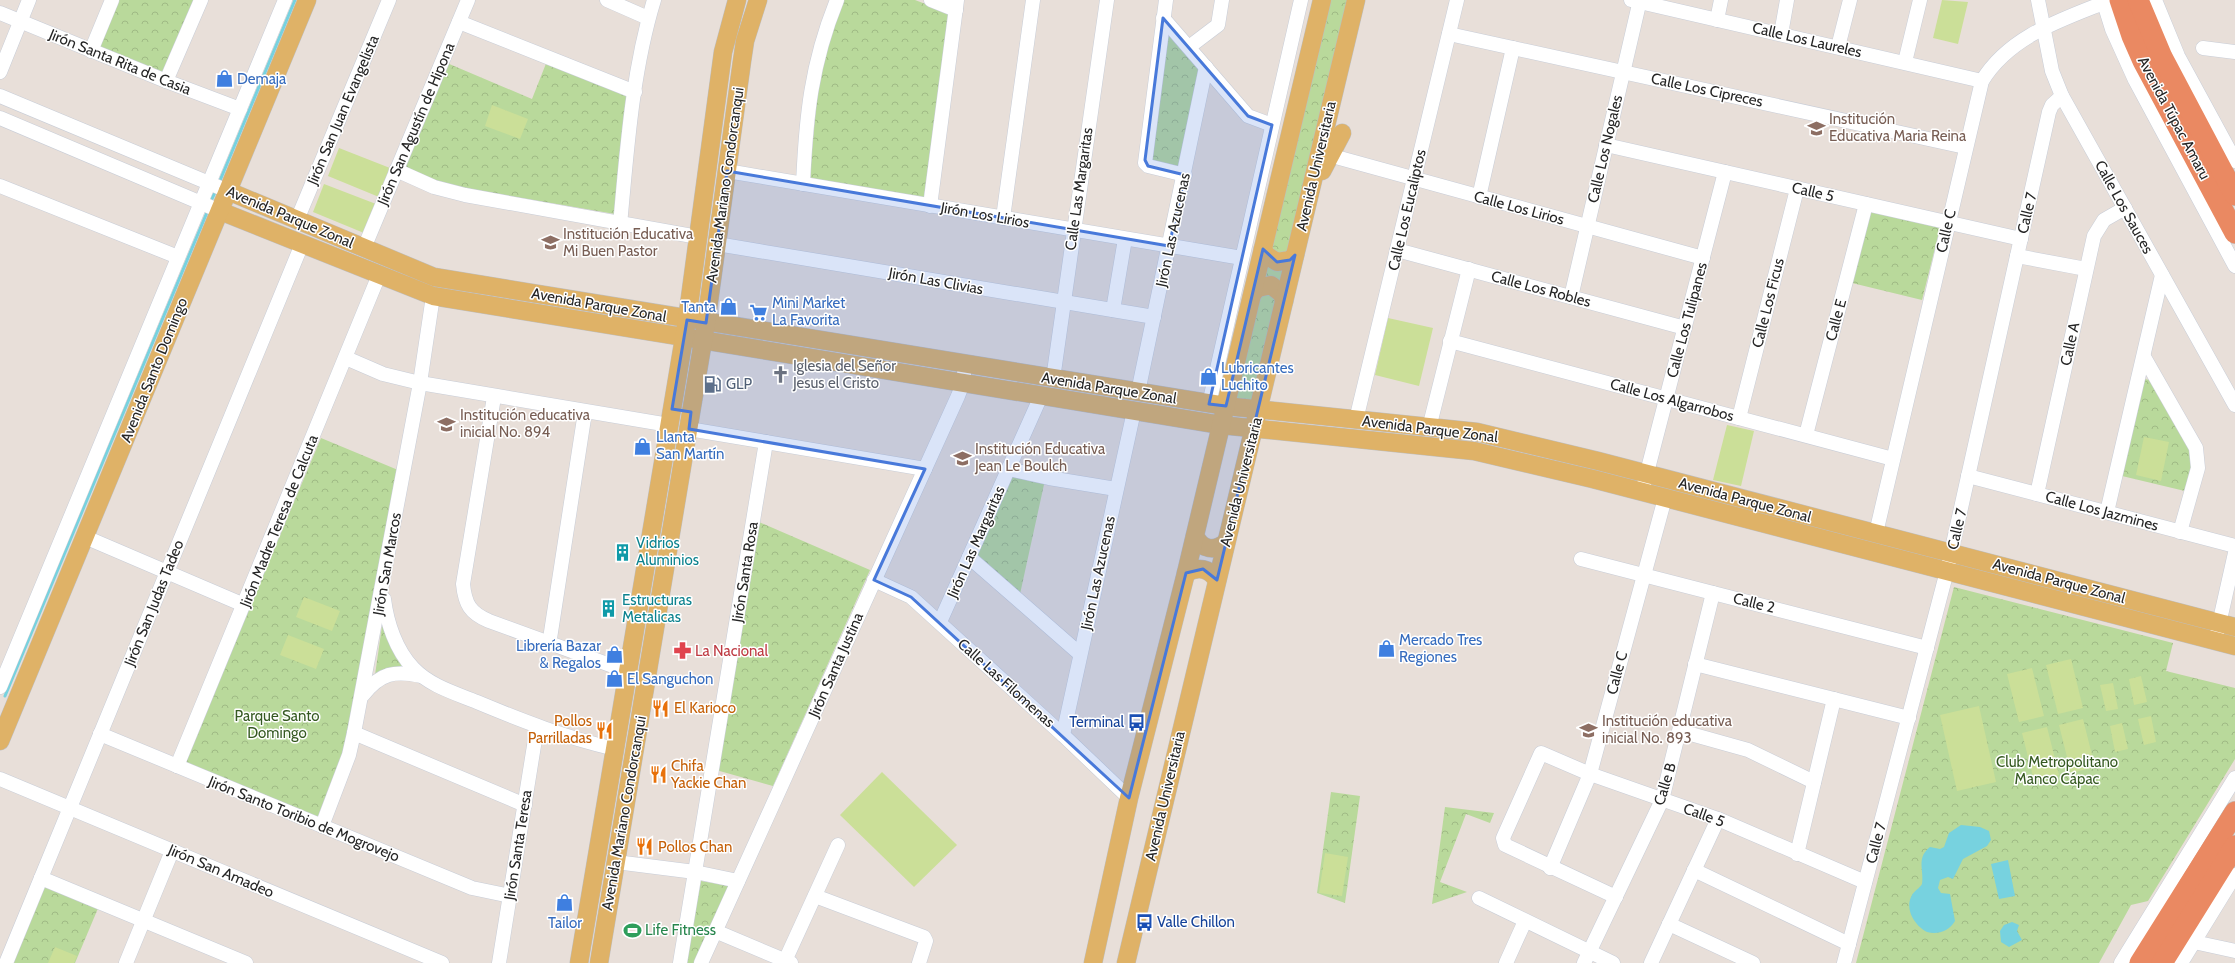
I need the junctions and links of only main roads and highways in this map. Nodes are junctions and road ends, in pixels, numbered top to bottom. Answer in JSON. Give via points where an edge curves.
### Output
{"nodes":[{"id":1,"x":307,"y":0,"type":"edge"},
{"id":2,"x":737,"y":0,"type":"edge"},
{"id":3,"x":758,"y":0,"type":"edge"},
{"id":4,"x":1322,"y":0,"type":"edge"},
{"id":5,"x":1356,"y":0,"type":"edge"},
{"id":6,"x":2138,"y":0,"type":"edge"},
{"id":7,"x":2109,"y":1,"type":"edge"},
{"id":8,"x":731,"y":17,"type":"junction"},
{"id":9,"x":750,"y":22,"type":"junction"},
{"id":10,"x":1342,"y":133,"type":"dead end"},
{"id":11,"x":228,"y":192,"type":"junction"},
{"id":12,"x":2235,"y":195,"type":"edge"},
{"id":13,"x":1309,"y":199,"type":"junction"},
{"id":14,"x":220,"y":211,"type":"junction"},
{"id":15,"x":2235,"y":233,"type":"edge"},
{"id":16,"x":1263,"y":249,"type":"junction"},
{"id":17,"x":1295,"y":255,"type":"junction"},
{"id":18,"x":1253,"y":293,"type":"junction"},
{"id":19,"x":1284,"y":301,"type":"junction"},
{"id":20,"x":662,"y":316,"type":"junction"},
{"id":21,"x":687,"y":320,"type":"junction"},
{"id":22,"x":706,"y":323,"type":"junction"},
{"id":23,"x":659,"y":334,"type":"junction"},
{"id":24,"x":684,"y":338,"type":"junction"},
{"id":25,"x":703,"y":341,"type":"junction"},
{"id":26,"x":1217,"y":405,"type":"junction"},
{"id":27,"x":1259,"y":410,"type":"junction"},
{"id":28,"x":671,"y":417,"type":"junction"},
{"id":29,"x":690,"y":421,"type":"junction"},
{"id":30,"x":1221,"y":425,"type":"junction"},
{"id":31,"x":1254,"y":428,"type":"junction"},
{"id":32,"x":1195,"y":536,"type":"junction"},
{"id":33,"x":1226,"y":542,"type":"junction"},
{"id":34,"x":1186,"y":573,"type":"junction"},
{"id":35,"x":1217,"y":580,"type":"junction"},
{"id":36,"x":2227,"y":625,"type":"edge"},
{"id":37,"x":2235,"y":646,"type":"edge"},
{"id":38,"x":0,"y":741,"type":"edge"},
{"id":39,"x":2235,"y":812,"type":"edge"},
{"id":40,"x":2233,"y":862,"type":"edge"},
{"id":41,"x":2173,"y":928,"type":"junction"},
{"id":42,"x":579,"y":963,"type":"edge"},
{"id":43,"x":599,"y":963,"type":"edge"},
{"id":44,"x":1093,"y":963,"type":"edge"},
{"id":45,"x":1126,"y":963,"type":"edge"},
{"id":46,"x":2140,"y":963,"type":"edge"},
{"id":47,"x":2162,"y":963,"type":"edge"}],
"edges":[{"from":1,"to":11,"type":"main road","name":"Avenida Santo Domingo"},
{"from":2,"to":8,"type":"main road","name":"Avenida Mariano Condorcanqui"},
{"from":3,"to":9,"type":"main road","name":"Avenida Mariano Condorcanqui"},
{"from":4,"to":16,"type":"main road"},
{"from":5,"to":13,"type":"main road","name":"Avenida Universitaria"},
{"from":6,"to":12,"type":"highway","name":"Avenida Túpac Amaru","via":[[2162,57]]},
{"from":7,"to":15,"type":"highway","name":"Avenida Túpac Amaru","via":[[2132,36]]},
{"from":8,"to":9,"type":"main road"},
{"from":8,"to":21,"type":"main road","name":"Avenida Mariano Condorcanqui","via":[[723,52]]},
{"from":9,"to":22,"type":"main road","name":"Avenida Mariano Condorcanqui","via":[[742,61]]},
{"from":10,"to":13,"type":"main road"},
{"from":11,"to":14,"type":"main road","name":"Avenida Santo Domingo"},
{"from":11,"to":20,"type":"main road","name":"Avenida Parque Zonal","via":[[434,277]]},
{"from":13,"to":17,"type":"main road","name":"Avenida Universitaria"},
{"from":14,"to":23,"type":"main road","name":"Avenida Parque Zonal","via":[[433,296]]},
{"from":14,"to":38,"type":"main road","name":"Avenida Santo Domingo"},
{"from":16,"to":17,"type":"main road","via":[[1266,255],[1277,262],[1290,260]]},
{"from":16,"to":18,"type":"main road"},
{"from":17,"to":19,"type":"main road","name":"Avenida Universitaria"},
{"from":18,"to":19,"type":"main road","via":[[1258,288],[1272,286],[1282,294]]},
{"from":18,"to":26,"type":"main road"},
{"from":19,"to":27,"type":"main road","name":"Avenida Universitaria"},
{"from":20,"to":21,"type":"main road","name":"Avenida Parque Zonal"},
{"from":20,"to":23,"type":"main road"},
{"from":21,"to":22,"type":"main road","name":"Avenida Parque Zonal"},
{"from":21,"to":24,"type":"main road","name":"Avenida Mariano Condorcanqui"},
{"from":22,"to":25,"type":"main road","name":"Avenida Mariano Condorcanqui"},
{"from":22,"to":26,"type":"main road","name":"Avenida Parque Zonal"},
{"from":23,"to":24,"type":"main road","name":"Avenida Parque Zonal"},
{"from":24,"to":25,"type":"main road","name":"Avenida Parque Zonal"},
{"from":24,"to":28,"type":"main road","name":"Avenida Mariano Condorcanqui"},
{"from":25,"to":29,"type":"main road","name":"Avenida Mariano Condorcanqui"},
{"from":25,"to":30,"type":"main road","name":"Avenida Parque Zonal"},
{"from":26,"to":27,"type":"main road","name":"Avenida Parque Zonal"},
{"from":26,"to":30,"type":"main road"},
{"from":27,"to":31,"type":"main road","name":"Avenida Universitaria"},
{"from":27,"to":36,"type":"main road","name":"Avenida Parque Zonal","via":[[1477,432]]},
{"from":28,"to":29,"type":"main road"},
{"from":28,"to":42,"type":"main road","name":"Avenida Mariano Condorcanqui"},
{"from":29,"to":43,"type":"main road","name":"Avenida Mariano Condorcanqui"},
{"from":30,"to":31,"type":"main road","name":"Avenida Parque Zonal"},
{"from":30,"to":32,"type":"main road"},
{"from":31,"to":33,"type":"main road","name":"Avenida Universitaria"},
{"from":31,"to":37,"type":"main road","name":"Avenida Parque Zonal","via":[[1474,451]]},
{"from":32,"to":33,"type":"main road","via":[[1198,542],[1209,548],[1221,546]]},
{"from":32,"to":34,"type":"main road"},
{"from":33,"to":35,"type":"main road","name":"Avenida Universitaria"},
{"from":34,"to":35,"type":"main road","via":[[1197,568],[1203,569],[1214,575]]},
{"from":34,"to":44,"type":"main road","via":[[1129,798]]},
{"from":35,"to":45,"type":"main road","name":"Avenida Universitaria"},
{"from":39,"to":41,"type":"highway"},
{"from":40,"to":41,"type":"highway"},
{"from":41,"to":46,"type":"highway"},
{"from":41,"to":47,"type":"highway"}]}
